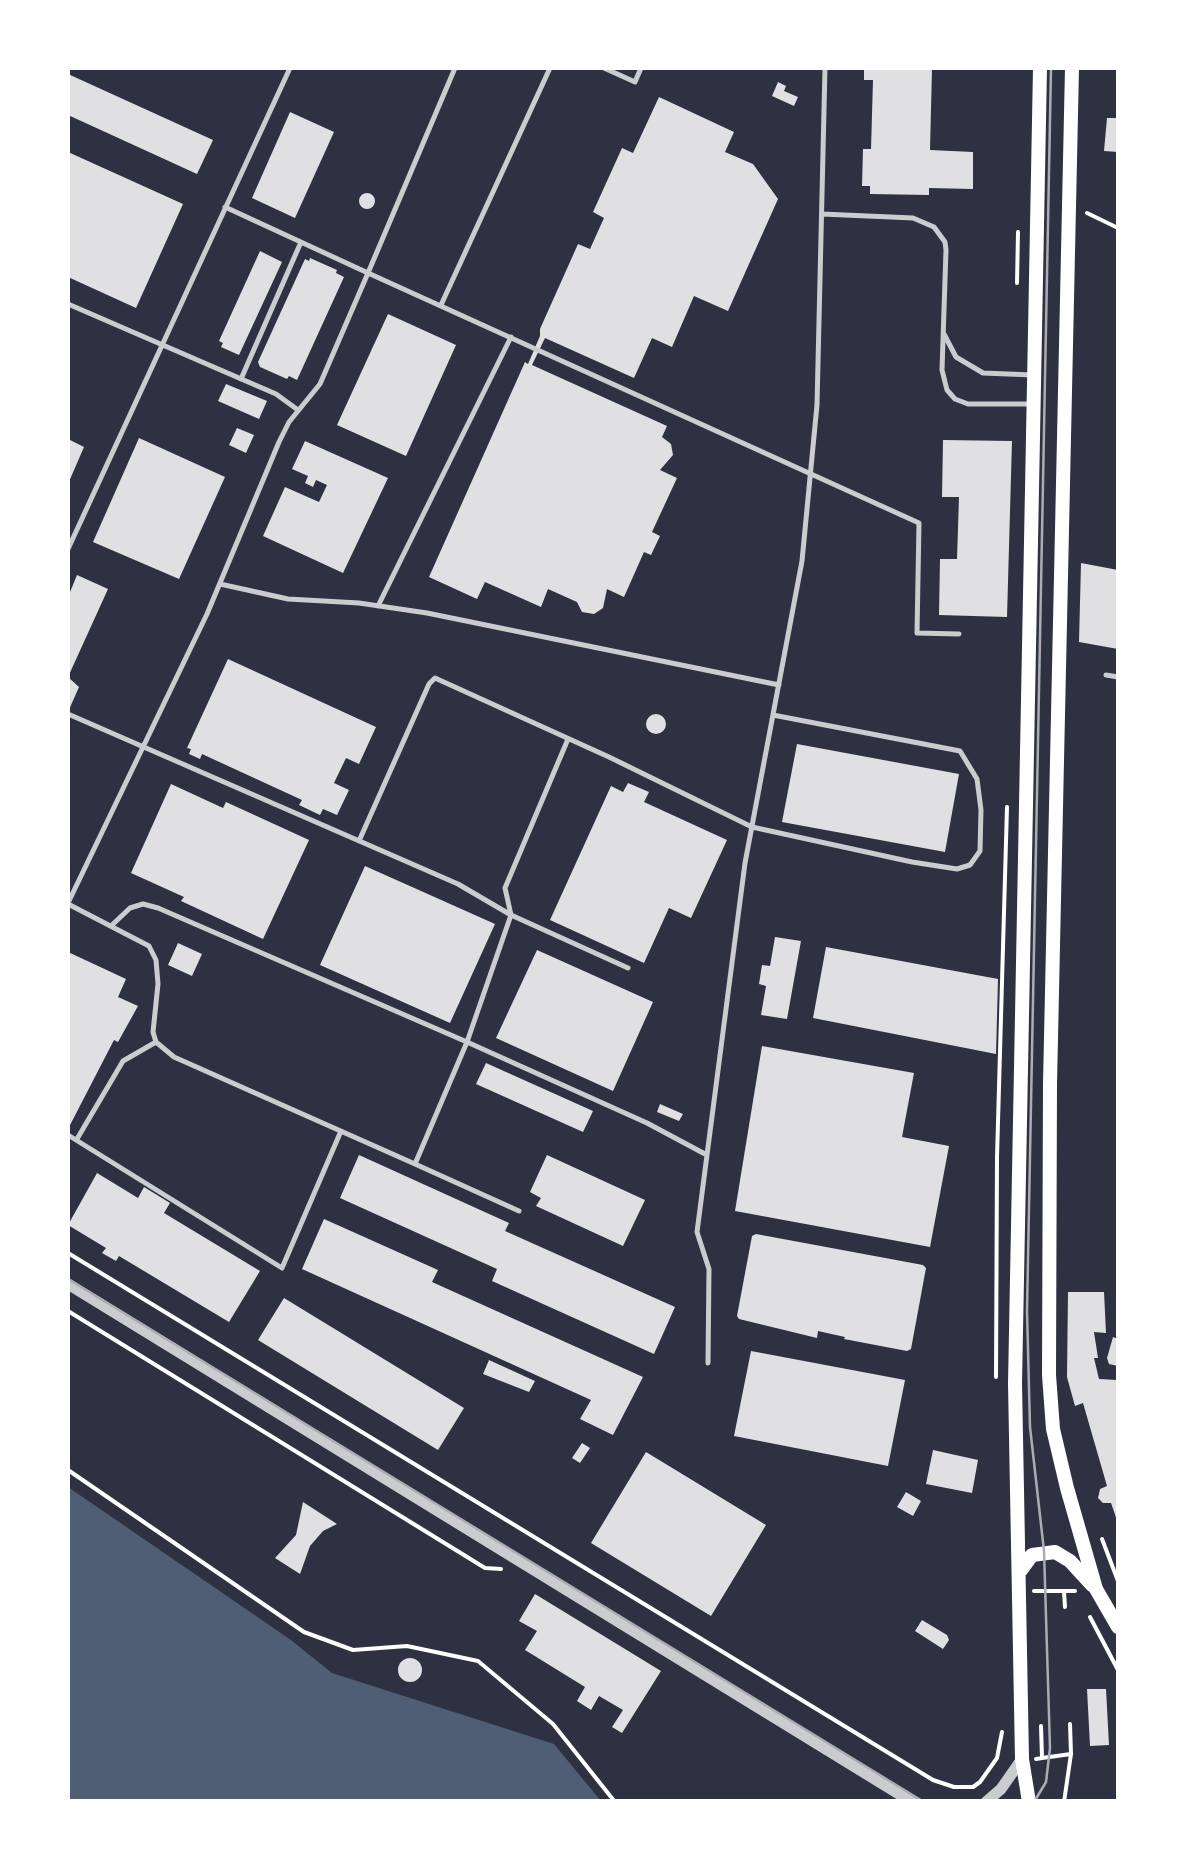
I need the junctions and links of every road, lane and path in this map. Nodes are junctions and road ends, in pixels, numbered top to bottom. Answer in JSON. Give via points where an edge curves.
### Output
{"nodes":[{"id":1,"x":290,"y":68,"type":"edge"},
{"id":2,"x":455,"y":68,"type":"edge"},
{"id":3,"x":550,"y":68,"type":"edge"},
{"id":4,"x":604,"y":68,"type":"edge"},
{"id":5,"x":641,"y":68,"type":"edge"},
{"id":6,"x":826,"y":68,"type":"edge"},
{"id":7,"x":1040,"y":68,"type":"edge"},
{"id":8,"x":1072,"y":68,"type":"edge"},
{"id":9,"x":224,"y":207,"type":"junction"},
{"id":10,"x":1085,"y":212,"type":"dead end"},
{"id":11,"x":822,"y":214,"type":"junction"},
{"id":12,"x":1118,"y":228,"type":"edge"},
{"id":13,"x":301,"y":242,"type":"junction"},
{"id":14,"x":368,"y":273,"type":"junction"},
{"id":15,"x":68,"y":304,"type":"edge"},
{"id":16,"x":441,"y":305,"type":"junction"},
{"id":17,"x":944,"y":331,"type":"junction"},
{"id":18,"x":511,"y":337,"type":"junction"},
{"id":19,"x":162,"y":344,"type":"junction"},
{"id":20,"x":1032,"y":375,"type":"junction"},
{"id":21,"x":242,"y":379,"type":"junction"},
{"id":22,"x":1031,"y":404,"type":"junction"},
{"id":23,"x":298,"y":410,"type":"junction"},
{"id":24,"x":810,"y":474,"type":"junction"},
{"id":25,"x":68,"y":548,"type":"edge"},
{"id":26,"x":220,"y":584,"type":"junction"},
{"id":27,"x":378,"y":606,"type":"junction"},
{"id":28,"x":959,"y":634,"type":"dead end"},
{"id":29,"x":1106,"y":675,"type":"dead end"},
{"id":30,"x":1118,"y":677,"type":"edge"},
{"id":31,"x":779,"y":686,"type":"junction"},
{"id":32,"x":68,"y":714,"type":"edge"},
{"id":33,"x":773,"y":715,"type":"junction"},
{"id":34,"x":568,"y":739,"type":"junction"},
{"id":35,"x":142,"y":748,"type":"junction"},
{"id":36,"x":752,"y":827,"type":"junction"},
{"id":37,"x":359,"y":841,"type":"junction"},
{"id":38,"x":68,"y":904,"type":"edge"},
{"id":39,"x":511,"y":915,"type":"junction"},
{"id":40,"x":111,"y":926,"type":"junction"},
{"id":41,"x":628,"y":968,"type":"dead end"},
{"id":42,"x":156,"y":1042,"type":"junction"},
{"id":43,"x":467,"y":1042,"type":"junction"},
{"id":44,"x":341,"y":1131,"type":"junction"},
{"id":45,"x":68,"y":1135,"type":"edge"},
{"id":46,"x":76,"y":1139,"type":"junction"},
{"id":47,"x":705,"y":1154,"type":"junction"},
{"id":48,"x":415,"y":1164,"type":"junction"},
{"id":49,"x":520,"y":1210,"type":"dead end"},
{"id":50,"x":68,"y":1253,"type":"edge"},
{"id":51,"x":68,"y":1284,"type":"edge"},
{"id":52,"x":68,"y":1311,"type":"edge"},
{"id":53,"x":708,"y":1363,"type":"dead end"},
{"id":54,"x":68,"y":1470,"type":"edge"},
{"id":55,"x":540,"y":1573,"type":"junction"},
{"id":56,"x":1116,"y":1578,"type":"edge"},
{"id":57,"x":1096,"y":1589,"type":"junction"},
{"id":58,"x":1020,"y":1590,"type":"junction"},
{"id":59,"x":1064,"y":1592,"type":"junction"},
{"id":60,"x":1065,"y":1607,"type":"dead end"},
{"id":61,"x":1084,"y":1607,"type":"dead end"},
{"id":62,"x":1118,"y":1627,"type":"edge"},
{"id":63,"x":1118,"y":1670,"type":"edge"},
{"id":64,"x":1070,"y":1724,"type":"dead end"},
{"id":65,"x":1071,"y":1754,"type":"junction"},
{"id":66,"x":1042,"y":1758,"type":"dead end"},
{"id":67,"x":1022,"y":1759,"type":"junction"},
{"id":68,"x":984,"y":1780,"type":"dead end"},
{"id":69,"x":616,"y":1802,"type":"edge"},
{"id":70,"x":914,"y":1802,"type":"edge"},
{"id":71,"x":986,"y":1802,"type":"edge"},
{"id":72,"x":1029,"y":1802,"type":"edge"},
{"id":73,"x":1064,"y":1802,"type":"edge"}],
"edges":[{"from":1,"to":9,"type":"lane"},
{"from":2,"to":14,"type":"lane"},
{"from":3,"to":16,"type":"lane"},
{"from":4,"to":5,"type":"lane","via":[[634,82]]},
{"from":6,"to":11,"type":"lane"},
{"from":7,"to":20,"type":"main road"},
{"from":8,"to":57,"type":"main road","via":[[1048,1298],[1053,1428]]},
{"from":9,"to":13,"type":"lane"},
{"from":9,"to":19,"type":"lane"},
{"from":10,"to":12,"type":"path"},
{"from":11,"to":17,"type":"lane","via":[[914,218],[934,228],[946,250]]},
{"from":11,"to":24,"type":"lane"},
{"from":13,"to":14,"type":"lane"},
{"from":13,"to":21,"type":"lane"},
{"from":14,"to":16,"type":"lane"},
{"from":14,"to":23,"type":"lane","via":[[320,384]]},
{"from":15,"to":19,"type":"lane"},
{"from":16,"to":18,"type":"lane"},
{"from":17,"to":20,"type":"lane","via":[[968,366],[988,375]]},
{"from":17,"to":22,"type":"lane","via":[[943,382],[955,400]]},
{"from":18,"to":24,"type":"lane"},
{"from":18,"to":27,"type":"lane"},
{"from":19,"to":21,"type":"lane"},
{"from":19,"to":25,"type":"lane"},
{"from":20,"to":22,"type":"main road"},
{"from":21,"to":23,"type":"lane"},
{"from":22,"to":58,"type":"main road","via":[[1015,1382]]},
{"from":23,"to":26,"type":"lane","via":[[266,468]]},
{"from":24,"to":28,"type":"lane","via":[[919,523],[918,633]]},
{"from":24,"to":31,"type":"lane"},
{"from":26,"to":27,"type":"lane","via":[[288,599]]},
{"from":26,"to":35,"type":"lane"},
{"from":27,"to":31,"type":"lane"},
{"from":29,"to":30,"type":"lane"},
{"from":31,"to":33,"type":"lane"},
{"from":32,"to":35,"type":"lane"},
{"from":33,"to":36,"type":"lane"},
{"from":33,"to":36,"type":"lane","via":[[960,751],[977,779],[980,851],[957,869]]},
{"from":34,"to":36,"type":"lane"},
{"from":34,"to":37,"type":"lane","via":[[434,678]]},
{"from":34,"to":39,"type":"lane","via":[[506,888]]},
{"from":35,"to":37,"type":"lane"},
{"from":35,"to":38,"type":"lane"},
{"from":36,"to":47,"type":"lane"},
{"from":37,"to":39,"type":"lane"},
{"from":38,"to":40,"type":"lane"},
{"from":39,"to":41,"type":"lane"},
{"from":39,"to":43,"type":"lane"},
{"from":40,"to":42,"type":"lane","via":[[149,946],[156,960]]},
{"from":40,"to":43,"type":"lane","via":[[130,908],[158,908]]},
{"from":42,"to":44,"type":"lane","via":[[174,1058]]},
{"from":42,"to":46,"type":"lane","via":[[123,1061]]},
{"from":43,"to":47,"type":"lane"},
{"from":43,"to":48,"type":"lane"},
{"from":44,"to":46,"type":"lane","via":[[282,1268]]},
{"from":44,"to":48,"type":"lane"},
{"from":45,"to":46,"type":"lane"},
{"from":47,"to":53,"type":"lane","via":[[696,1232],[709,1270]]},
{"from":48,"to":49,"type":"lane"},
{"from":50,"to":68,"type":"path","via":[[933,1780],[973,1787]]},
{"from":51,"to":55,"type":"street"},
{"from":52,"to":55,"type":"path","via":[[485,1568]]},
{"from":54,"to":69,"type":"path","via":[[304,1632],[353,1650],[407,1646],[478,1661],[553,1724]]},
{"from":55,"to":70,"type":"street"},
{"from":56,"to":57,"type":"path"},
{"from":57,"to":58,"type":"main road","via":[[1070,1561],[1050,1551],[1025,1562]]},
{"from":57,"to":59,"type":"path"},
{"from":57,"to":62,"type":"main road"},
{"from":58,"to":59,"type":"path"},
{"from":58,"to":67,"type":"main road"},
{"from":59,"to":60,"type":"path"},
{"from":61,"to":63,"type":"path"},
{"from":64,"to":65,"type":"path"},
{"from":65,"to":66,"type":"path"},
{"from":65,"to":73,"type":"path"},
{"from":67,"to":71,"type":"street"},
{"from":67,"to":72,"type":"main road"}]}
